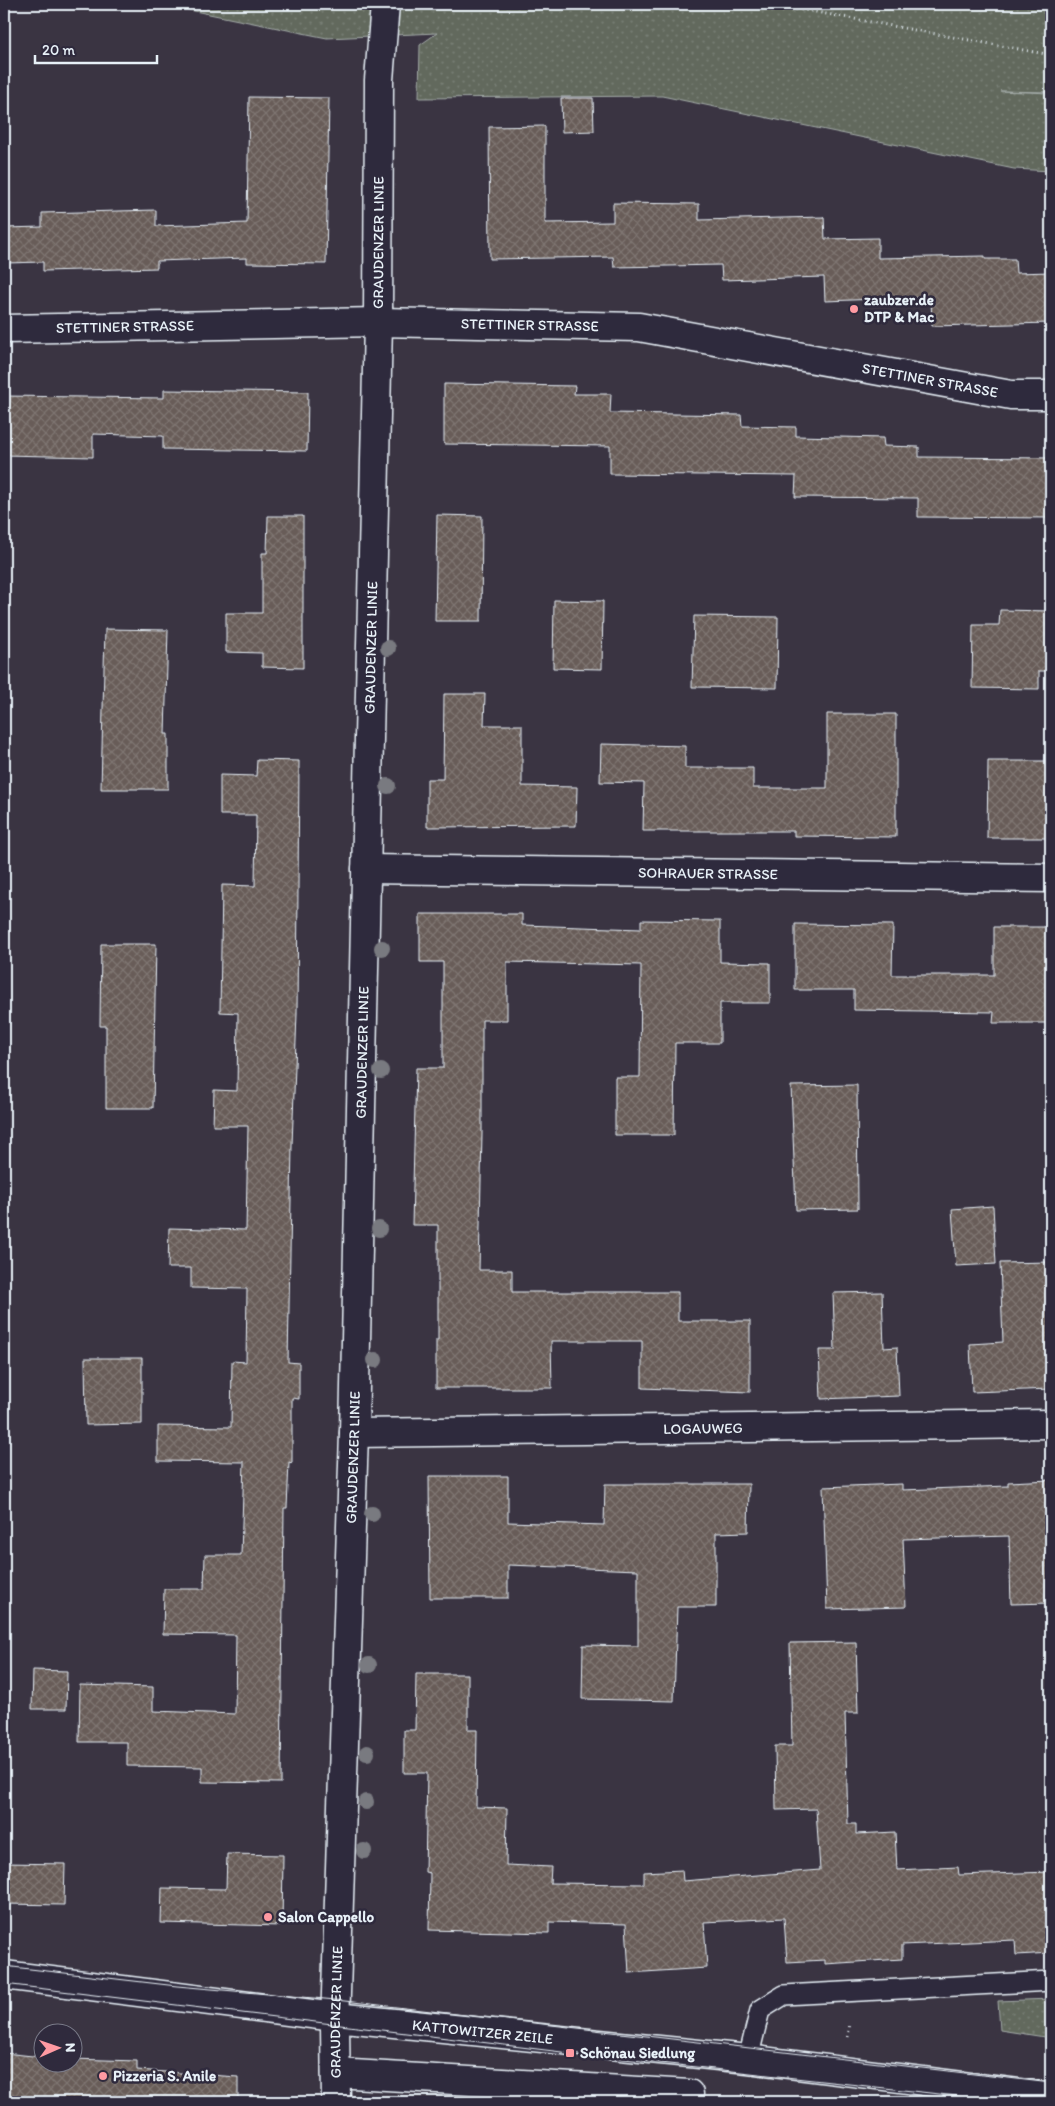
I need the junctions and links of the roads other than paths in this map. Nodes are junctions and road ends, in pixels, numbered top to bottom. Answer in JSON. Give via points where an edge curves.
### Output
{"nodes":[{"id":1,"x":385,"y":4,"type":"edge"},
{"id":2,"x":378,"y":322,"type":"junction"},
{"id":3,"x":4,"y":329,"type":"edge"},
{"id":4,"x":1051,"y":395,"type":"edge"},
{"id":5,"x":366,"y":869,"type":"junction"},
{"id":6,"x":1051,"y":878,"type":"edge"},
{"id":7,"x":1051,"y":1424,"type":"edge"},
{"id":8,"x":354,"y":1433,"type":"junction"},
{"id":9,"x":4,"y":1975,"type":"edge"},
{"id":10,"x":1051,"y":1981,"type":"edge"},
{"id":11,"x":335,"y":2017,"type":"junction"},
{"id":12,"x":748,"y":2059,"type":"junction"},
{"id":13,"x":336,"y":2073,"type":"junction"},
{"id":14,"x":689,"y":2094,"type":"dead end"},
{"id":15,"x":1051,"y":2096,"type":"edge"},
{"id":16,"x":336,"y":2102,"type":"edge"}],
"edges":[{"from":1,"to":2,"type":"street","name":"GRAUDENZER LINIE","via":[[379,80]]},
{"from":2,"to":3,"type":"street","name":"STETTINER STRASSE"},
{"from":2,"to":4,"type":"street","name":"STETTINER STRASSE","via":[[639,327],[1010,395]]},
{"from":2,"to":5,"type":"street","name":"GRAUDENZER LINIE"},
{"from":5,"to":6,"type":"street","name":"SOHRAUER STRASSE"},
{"from":5,"to":8,"type":"street","name":"GRAUDENZER LINIE"},
{"from":7,"to":8,"type":"street","name":"LOGAUWEG"},
{"from":8,"to":11,"type":"street","name":"GRAUDENZER LINIE"},
{"from":9,"to":11,"type":"street","name":"KATTOWITZER ZEILE"},
{"from":10,"to":12,"type":"lane","via":[[784,1995],[760,2010]]},
{"from":11,"to":12,"type":"street","name":"KATTOWITZER ZEILE"},
{"from":11,"to":13,"type":"street","name":"GRAUDENZER LINIE"},
{"from":12,"to":15,"type":"street","name":"KATTOWITZER ZEILE"},
{"from":13,"to":14,"type":"street"},
{"from":13,"to":16,"type":"street","name":"GRAUDENZER LINIE"}]}
